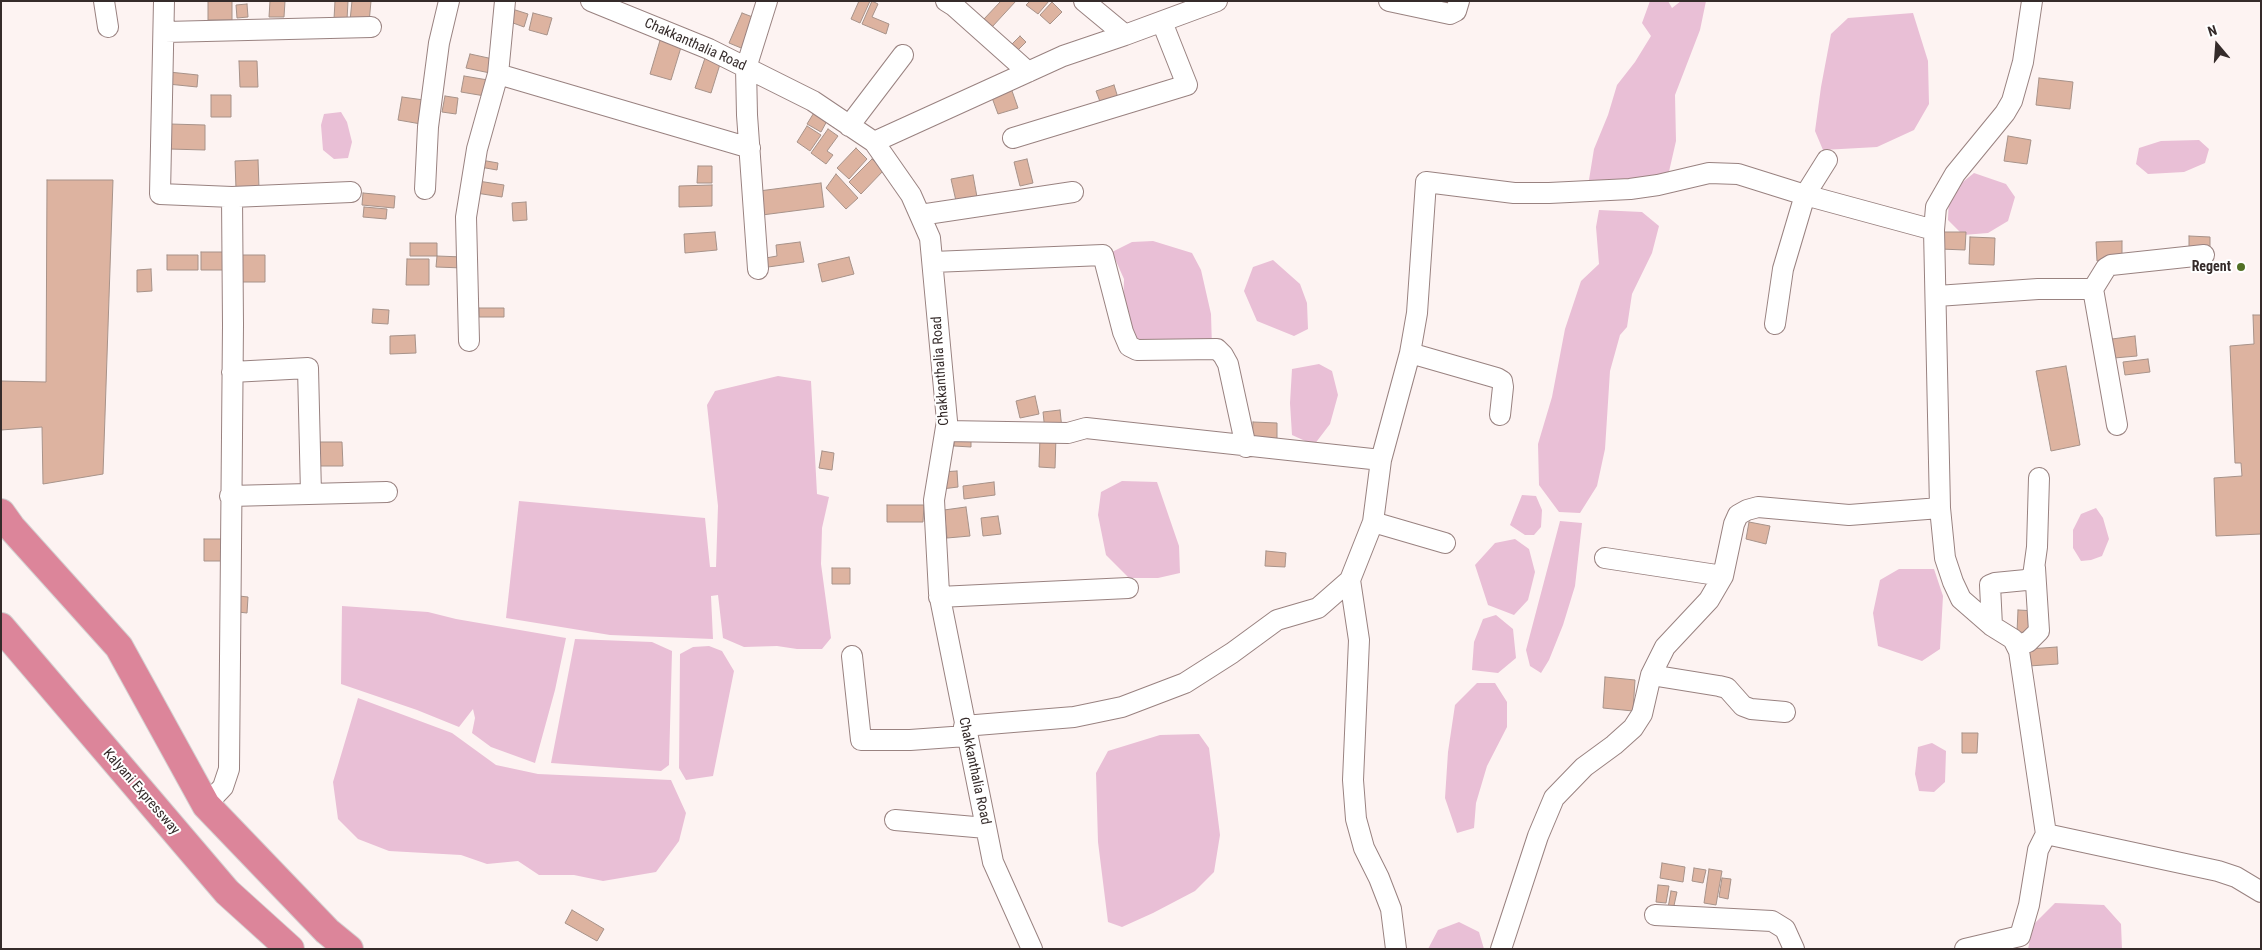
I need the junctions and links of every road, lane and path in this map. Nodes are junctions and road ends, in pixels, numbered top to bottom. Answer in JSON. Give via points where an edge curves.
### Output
{"nodes":[{"id":1,"x":104,"y":1,"type":"edge"},
{"id":2,"x":164,"y":1,"type":"edge"},
{"id":3,"x":449,"y":1,"type":"edge"},
{"id":4,"x":505,"y":1,"type":"edge"},
{"id":5,"x":591,"y":1,"type":"edge"},
{"id":6,"x":767,"y":1,"type":"edge"},
{"id":7,"x":1084,"y":1,"type":"edge"},
{"id":8,"x":1217,"y":1,"type":"edge"},
{"id":9,"x":1389,"y":1,"type":"edge"},
{"id":10,"x":1459,"y":1,"type":"edge"},
{"id":11,"x":2032,"y":1,"type":"edge"},
{"id":12,"x":952,"y":3,"type":"edge"},
{"id":13,"x":1162,"y":22,"type":"junction"},
{"id":14,"x":108,"y":27,"type":"dead end"},
{"id":15,"x":370,"y":27,"type":"dead end"},
{"id":16,"x":165,"y":32,"type":"junction"},
{"id":17,"x":1125,"y":35,"type":"junction"},
{"id":18,"x":903,"y":55,"type":"dead end"},
{"id":19,"x":746,"y":68,"type":"junction"},
{"id":20,"x":1028,"y":72,"type":"junction"},
{"id":21,"x":498,"y":74,"type":"junction"},
{"id":22,"x":849,"y":126,"type":"junction"},
{"id":23,"x":1013,"y":138,"type":"dead end"},
{"id":24,"x":874,"y":142,"type":"junction"},
{"id":25,"x":750,"y":148,"type":"junction"},
{"id":26,"x":1826,"y":160,"type":"dead end"},
{"id":27,"x":425,"y":189,"type":"dead end"},
{"id":28,"x":351,"y":192,"type":"dead end"},
{"id":29,"x":1074,"y":192,"type":"dead end"},
{"id":30,"x":1805,"y":195,"type":"junction"},
{"id":31,"x":232,"y":197,"type":"junction"},
{"id":32,"x":920,"y":215,"type":"junction"},
{"id":33,"x":1934,"y":230,"type":"junction"},
{"id":34,"x":2204,"y":255,"type":"dead end"},
{"id":35,"x":933,"y":262,"type":"junction"},
{"id":36,"x":758,"y":269,"type":"dead end"},
{"id":37,"x":2093,"y":289,"type":"junction"},
{"id":38,"x":1937,"y":296,"type":"junction"},
{"id":39,"x":1775,"y":324,"type":"dead end"},
{"id":40,"x":469,"y":341,"type":"dead end"},
{"id":41,"x":1410,"y":354,"type":"junction"},
{"id":42,"x":232,"y":372,"type":"junction"},
{"id":43,"x":1500,"y":415,"type":"dead end"},
{"id":44,"x":2117,"y":424,"type":"dead end"},
{"id":45,"x":946,"y":431,"type":"junction"},
{"id":46,"x":1246,"y":447,"type":"junction"},
{"id":47,"x":1381,"y":460,"type":"junction"},
{"id":48,"x":2039,"y":478,"type":"dead end"},
{"id":49,"x":387,"y":492,"type":"dead end"},
{"id":50,"x":311,"y":494,"type":"junction"},
{"id":51,"x":230,"y":496,"type":"junction"},
{"id":52,"x":1940,"y":508,"type":"junction"},
{"id":53,"x":1,"y":513,"type":"edge"},
{"id":54,"x":1373,"y":522,"type":"junction"},
{"id":55,"x":1445,"y":543,"type":"dead end"},
{"id":56,"x":1605,"y":558,"type":"dead end"},
{"id":57,"x":2035,"y":568,"type":"junction"},
{"id":58,"x":1723,"y":576,"type":"junction"},
{"id":59,"x":1350,"y":580,"type":"junction"},
{"id":60,"x":1128,"y":588,"type":"dead end"},
{"id":61,"x":939,"y":597,"type":"junction"},
{"id":62,"x":1992,"y":626,"type":"junction"},
{"id":63,"x":1,"y":627,"type":"edge"},
{"id":64,"x":2017,"y":645,"type":"junction"},
{"id":65,"x":852,"y":656,"type":"dead end"},
{"id":66,"x":1651,"y":675,"type":"junction"},
{"id":67,"x":1785,"y":712,"type":"dead end"},
{"id":68,"x":965,"y":731,"type":"junction"},
{"id":69,"x":206,"y":805,"type":"junction"},
{"id":70,"x":895,"y":820,"type":"dead end"},
{"id":71,"x":986,"y":828,"type":"junction"},
{"id":72,"x":2046,"y":834,"type":"junction"},
{"id":73,"x":2261,"y":892,"type":"edge"},
{"id":74,"x":1655,"y":915,"type":"dead end"},
{"id":75,"x":290,"y":949,"type":"edge"},
{"id":76,"x":349,"y":949,"type":"edge"},
{"id":77,"x":1032,"y":949,"type":"edge"},
{"id":78,"x":1396,"y":949,"type":"edge"},
{"id":79,"x":1501,"y":949,"type":"edge"},
{"id":80,"x":1794,"y":949,"type":"edge"},
{"id":81,"x":1965,"y":949,"type":"edge"}],
"edges":[{"from":1,"to":14,"type":"street"},
{"from":2,"to":16,"type":"street"},
{"from":3,"to":27,"type":"street","via":[[439,43],[428,127]]},
{"from":4,"to":21,"type":"street"},
{"from":5,"to":19,"type":"street","name":"Chakkanthalia Road","via":[[709,49]]},
{"from":6,"to":19,"type":"street"},
{"from":7,"to":17,"type":"street"},
{"from":8,"to":13,"type":"street"},
{"from":9,"to":10,"type":"street","via":[[1450,14],[1456,11]]},
{"from":11,"to":33,"type":"street","via":[[2023,62],[2012,101],[1944,192],[1936,207]]},
{"from":12,"to":20,"type":"street"},
{"from":13,"to":17,"type":"street"},
{"from":13,"to":23,"type":"street","via":[[1187,85]]},
{"from":15,"to":16,"type":"street"},
{"from":16,"to":31,"type":"street","via":[[160,194]]},
{"from":17,"to":20,"type":"street","via":[[1062,56]]},
{"from":18,"to":22,"type":"street"},
{"from":19,"to":22,"type":"street","name":"Chakkanthalia Road","via":[[813,101]]},
{"from":19,"to":25,"type":"street"},
{"from":20,"to":24,"type":"street"},
{"from":21,"to":25,"type":"street"},
{"from":21,"to":40,"type":"street","via":[[477,149],[466,217]]},
{"from":22,"to":24,"type":"street","name":"Chakkanthalia Road"},
{"from":24,"to":32,"type":"street","name":"Chakkanthalia Road"},
{"from":25,"to":36,"type":"street"},
{"from":26,"to":30,"type":"street"},
{"from":28,"to":31,"type":"street"},
{"from":29,"to":32,"type":"street"},
{"from":30,"to":33,"type":"street"},
{"from":30,"to":39,"type":"street","via":[[1784,269]]},
{"from":30,"to":41,"type":"street","via":[[1738,174],[1710,173],[1658,185],[1549,193],[1514,193],[1426,182],[1417,313]]},
{"from":31,"to":42,"type":"street"},
{"from":32,"to":35,"type":"street","name":"Chakkanthalia Road","via":[[930,238]]},
{"from":33,"to":38,"type":"street"},
{"from":34,"to":37,"type":"street","via":[[2111,265]]},
{"from":35,"to":45,"type":"street","name":"Chakkanthalia Road"},
{"from":35,"to":46,"type":"street","via":[[1103,255],[1129,346],[1137,350],[1217,349],[1223,354]]},
{"from":37,"to":38,"type":"street","via":[[2038,288]]},
{"from":37,"to":44,"type":"street"},
{"from":38,"to":52,"type":"street"},
{"from":41,"to":43,"type":"street","via":[[1502,381]]},
{"from":41,"to":47,"type":"street"},
{"from":42,"to":50,"type":"street","via":[[308,368]]},
{"from":42,"to":51,"type":"street"},
{"from":45,"to":46,"type":"street","via":[[1068,433],[1086,428]]},
{"from":45,"to":61,"type":"street","name":"Chakkanthalia Road","via":[[934,500]]},
{"from":46,"to":47,"type":"street"},
{"from":47,"to":54,"type":"street"},
{"from":48,"to":57,"type":"street"},
{"from":49,"to":50,"type":"street"},
{"from":50,"to":51,"type":"street"},
{"from":51,"to":69,"type":"street","via":[[229,769],[223,787]]},
{"from":52,"to":58,"type":"street","via":[[1849,515],[1758,507],[1746,510],[1738,515],[1734,524]]},
{"from":52,"to":62,"type":"street","via":[[1946,558],[1953,582],[1961,599]]},
{"from":53,"to":69,"type":"highway","via":[[119,647]]},
{"from":54,"to":55,"type":"street"},
{"from":54,"to":59,"type":"street"},
{"from":56,"to":58,"type":"street"},
{"from":57,"to":62,"type":"street","via":[[2033,576],[2026,580],[1990,585]]},
{"from":57,"to":64,"type":"street","via":[[2039,631],[2028,642]]},
{"from":58,"to":66,"type":"street","via":[[1709,600],[1665,647]]},
{"from":59,"to":68,"type":"street","via":[[1318,608],[1276,620],[1185,683],[1122,707],[1074,717]]},
{"from":59,"to":78,"type":"street","via":[[1359,640],[1353,780],[1356,819],[1364,848],[1391,909]]},
{"from":60,"to":61,"type":"street"},
{"from":61,"to":68,"type":"street","name":"Chakkanthalia Road"},
{"from":62,"to":64,"type":"street"},
{"from":63,"to":75,"type":"highway","name":"Kalyani Expressway","via":[[227,892]]},
{"from":64,"to":72,"type":"street"},
{"from":65,"to":68,"type":"street","via":[[861,740],[910,740]]},
{"from":66,"to":67,"type":"street","via":[[1727,688],[1743,706]]},
{"from":66,"to":79,"type":"street","via":[[1642,714],[1633,728],[1584,767],[1554,798],[1538,836]]},
{"from":68,"to":71,"type":"street","name":"Chakkanthalia Road"},
{"from":69,"to":76,"type":"highway","via":[[327,931]]},
{"from":70,"to":71,"type":"street"},
{"from":71,"to":77,"type":"street","name":"Chakkanthalia Road","via":[[993,862]]},
{"from":72,"to":73,"type":"street","via":[[2218,871],[2236,877]]},
{"from":72,"to":81,"type":"street","via":[[2038,850],[2020,936]]},
{"from":74,"to":80,"type":"street","via":[[1772,921],[1784,929]]}]}
